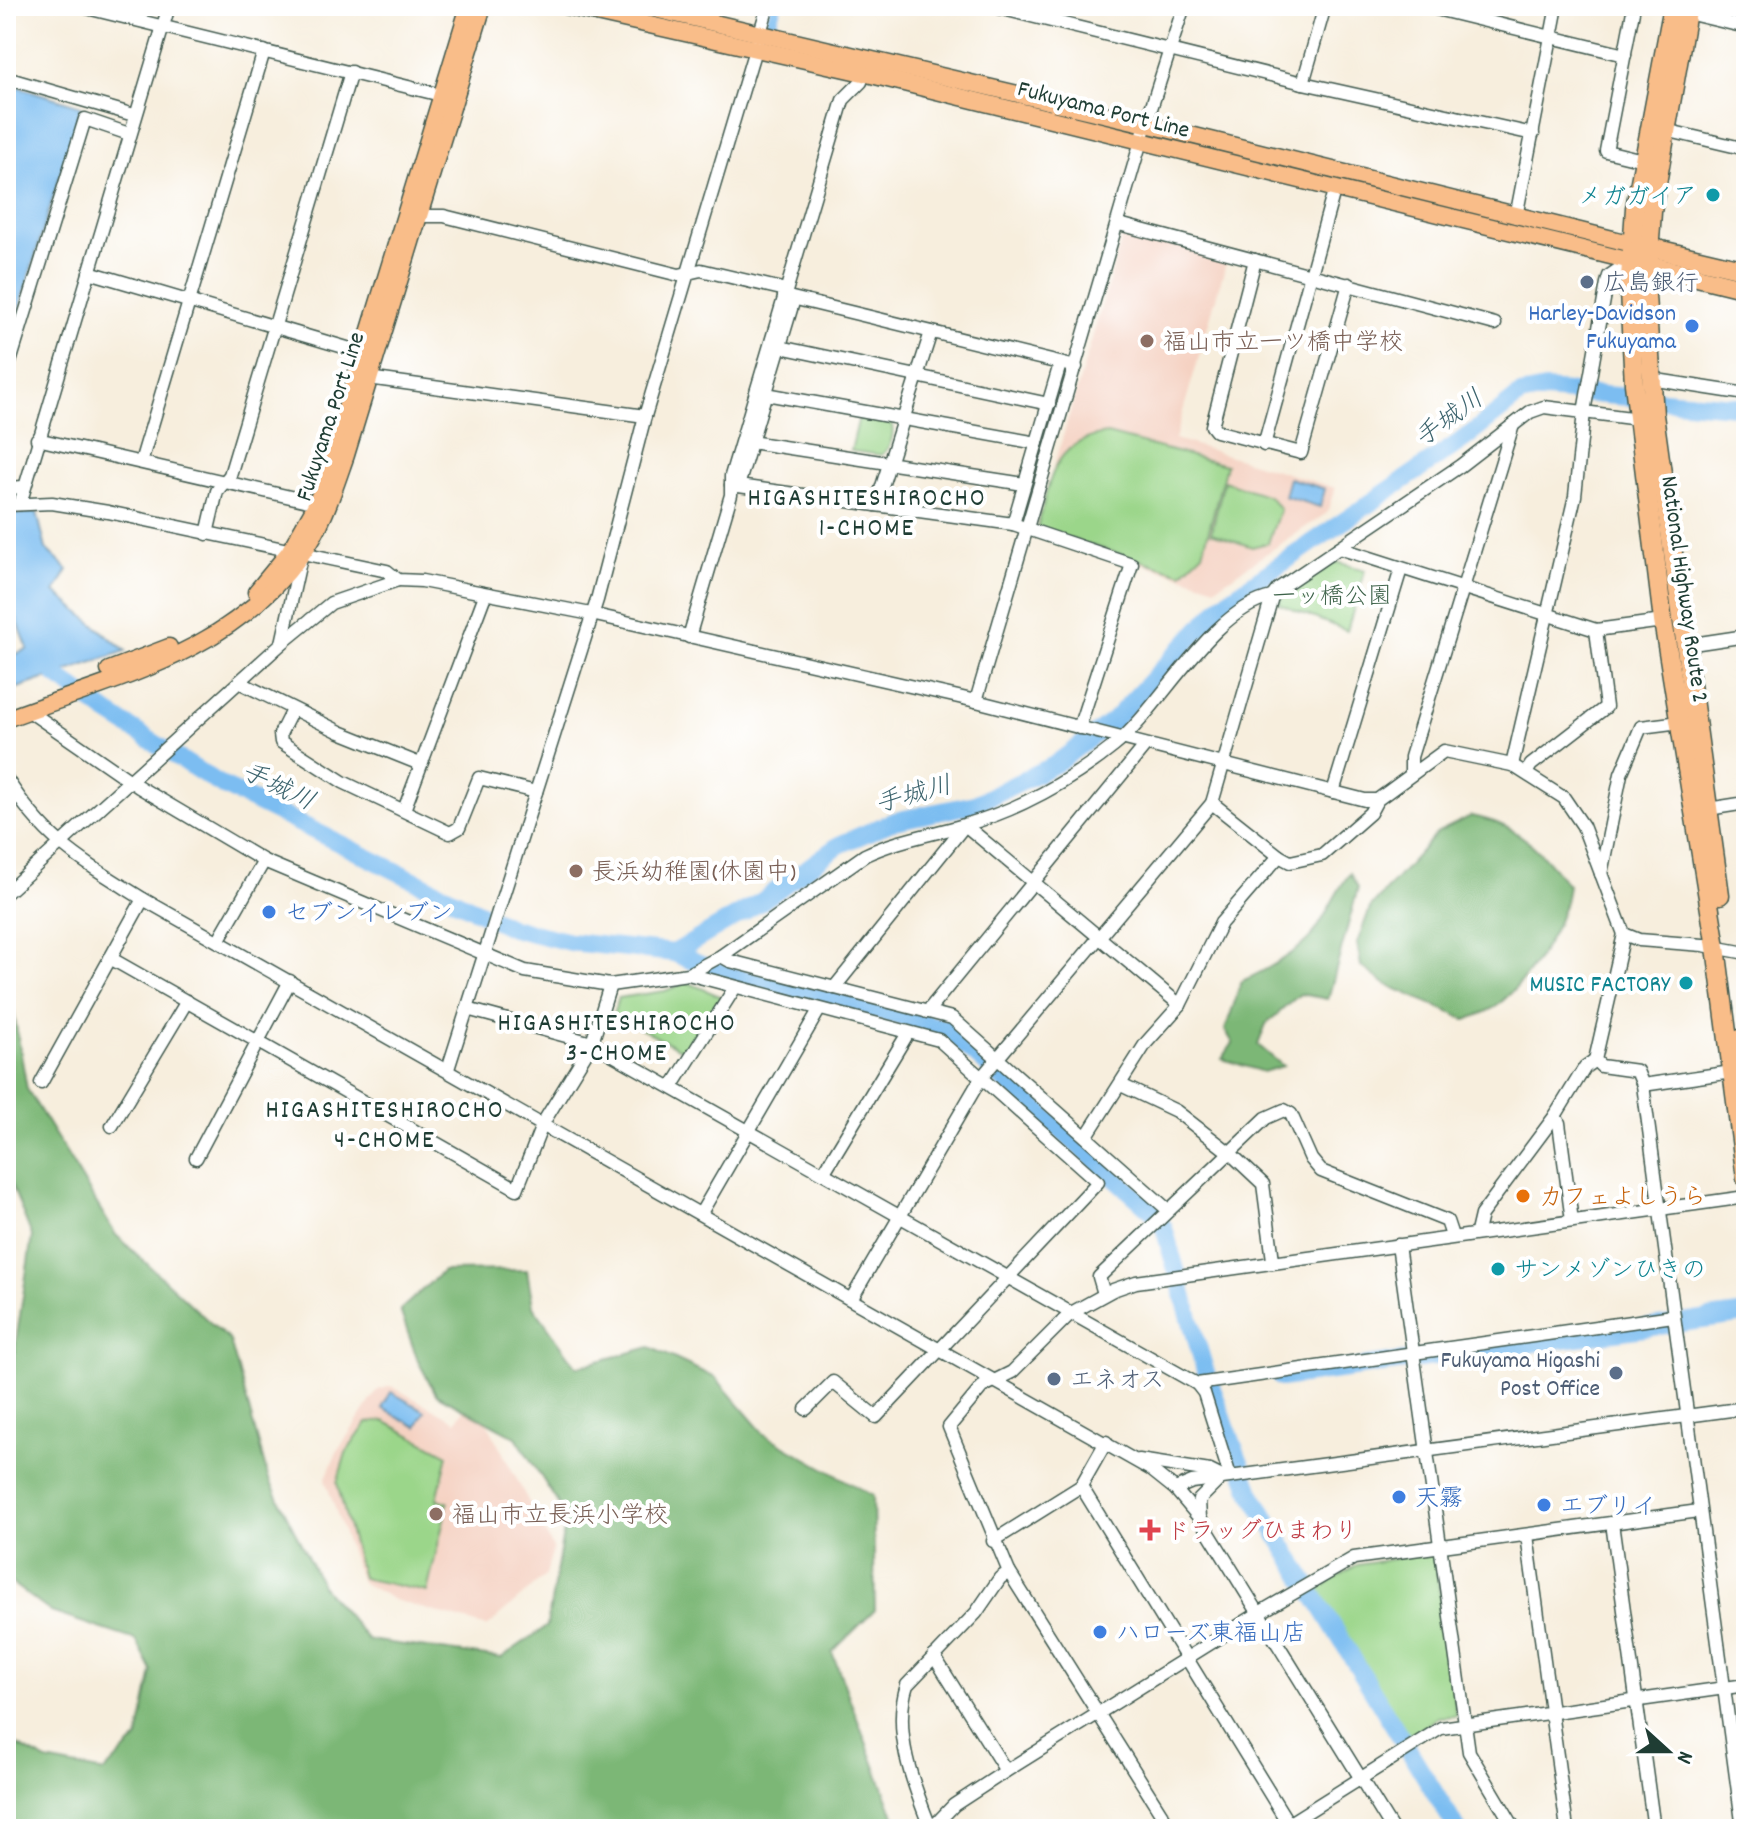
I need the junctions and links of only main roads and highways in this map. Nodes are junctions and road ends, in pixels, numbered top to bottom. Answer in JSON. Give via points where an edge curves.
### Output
{"nodes":[{"id":1,"x":469,"y":6,"type":"edge"},
{"id":2,"x":483,"y":6,"type":"edge"},
{"id":3,"x":565,"y":6,"type":"edge"},
{"id":4,"x":642,"y":6,"type":"edge"},
{"id":5,"x":1682,"y":8,"type":"edge"},
{"id":6,"x":757,"y":41,"type":"junction"},
{"id":7,"x":448,"y":97,"type":"junction"},
{"id":8,"x":1640,"y":254,"type":"junction"},
{"id":9,"x":1746,"y":270,"type":"edge"},
{"id":10,"x":1746,"y":289,"type":"edge"},
{"id":11,"x":369,"y":354,"type":"junction"},
{"id":12,"x":1644,"y":416,"type":"junction"},
{"id":13,"x":323,"y":505,"type":"junction"},
{"id":14,"x":30,"y":707,"type":"junction"},
{"id":15,"x":6,"y":708,"type":"edge"},
{"id":16,"x":6,"y":719,"type":"edge"},
{"id":17,"x":1730,"y":950,"type":"edge"},
{"id":18,"x":1739,"y":1077,"type":"edge"},
{"id":19,"x":1746,"y":1179,"type":"edge"}],
"edges":[{"from":1,"to":7,"type":"main road","name":"Fukuyama Port Line"},
{"from":2,"to":7,"type":"main road","name":"Fukuyama Port Line"},
{"from":3,"to":6,"type":"main road","name":"Fukuyama Port Line"},
{"from":4,"to":6,"type":"main road","name":"Fukuyama Port Line"},
{"from":5,"to":8,"type":"highway","name":"National Highway Route 2"},
{"from":5,"to":8,"type":"highway","name":"National Highway Route 2","via":[[1643,160]]},
{"from":6,"to":8,"type":"main road","name":"Fukuyama Port Line","via":[[1141,142]]},
{"from":6,"to":8,"type":"main road","name":"Fukuyama Port Line","via":[[1146,124],[1516,217]]},
{"from":7,"to":11,"type":"main road","name":"Fukuyama Port Line"},
{"from":7,"to":11,"type":"main road","name":"Fukuyama Port Line","via":[[417,216]]},
{"from":8,"to":9,"type":"highway"},
{"from":8,"to":10,"type":"highway"},
{"from":8,"to":12,"type":"highway","name":"National Highway Route 2"},
{"from":11,"to":13,"type":"main road","name":"Fukuyama Port Line"},
{"from":11,"to":13,"type":"main road","name":"Fukuyama Port Line","via":[[368,378]]},
{"from":12,"to":17,"type":"highway","name":"National Highway Route 2","via":[[1686,645]]},
{"from":12,"to":17,"type":"highway","name":"National Highway Route 2","via":[[1663,621]]},
{"from":13,"to":14,"type":"main road","name":"Fukuyama Port Line","via":[[270,593],[233,625],[195,647]]},
{"from":14,"to":15,"type":"main road","name":"Fukuyama Port Line"},
{"from":14,"to":16,"type":"main road","name":"Fukuyama Port Line"},
{"from":17,"to":18,"type":"highway","name":"National Highway Route 2"},
{"from":18,"to":19,"type":"highway","name":"National Highway Route 2"}]}
